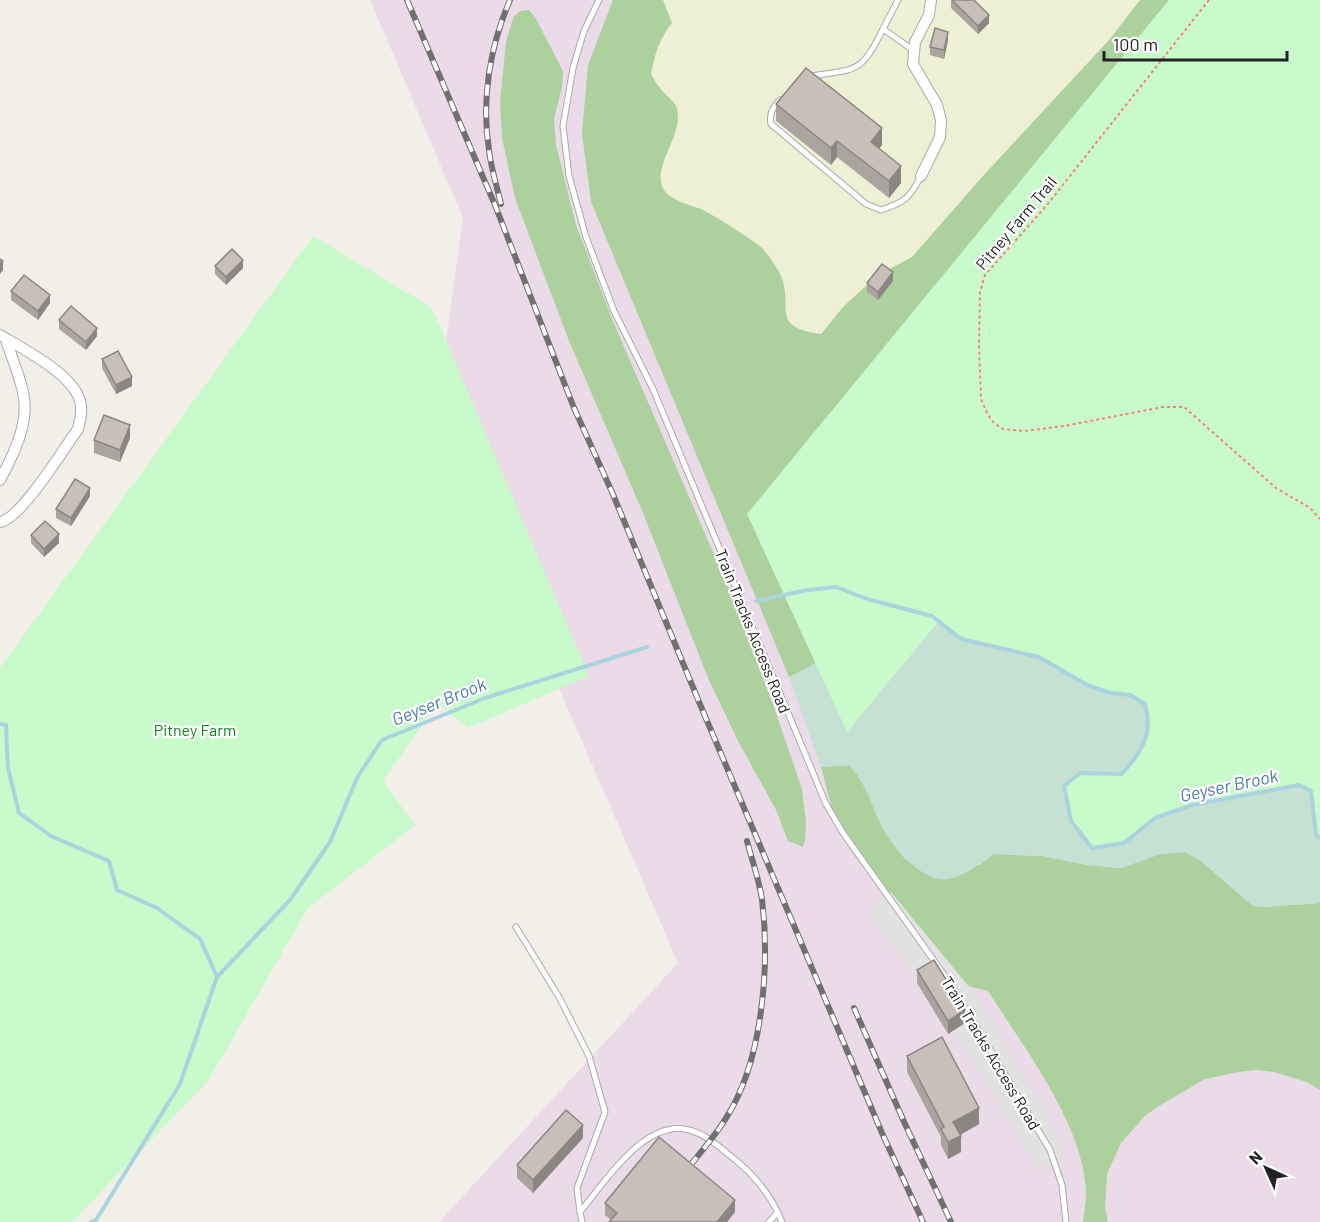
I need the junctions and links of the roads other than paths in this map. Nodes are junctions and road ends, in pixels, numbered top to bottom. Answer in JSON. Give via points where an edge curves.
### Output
{"nodes":[{"id":1,"x":598,"y":0,"type":"edge"},
{"id":2,"x":898,"y":0,"type":"edge"},
{"id":3,"x":931,"y":0,"type":"edge"},
{"id":4,"x":883,"y":29,"type":"junction"},
{"id":5,"x":913,"y":50,"type":"junction"},
{"id":6,"x":801,"y":83,"type":"edge"},
{"id":7,"x":786,"y":95,"type":"edge"},
{"id":8,"x":921,"y":176,"type":"joint"},
{"id":9,"x":3,"y":337,"type":"edge"},
{"id":10,"x":0,"y":480,"type":"edge"},
{"id":11,"x":0,"y":522,"type":"edge"},
{"id":12,"x":516,"y":927,"type":"dead end"},
{"id":13,"x":580,"y":1212,"type":"junction"},
{"id":14,"x":778,"y":1212,"type":"junction"},
{"id":15,"x":582,"y":1222,"type":"edge"},
{"id":16,"x":769,"y":1222,"type":"edge"},
{"id":17,"x":782,"y":1222,"type":"edge"},
{"id":18,"x":1066,"y":1222,"type":"edge"}],
"edges":[{"from":1,"to":18,"type":"lane","name":"Train Tracks Access Road","via":[[573,68],[563,126],[572,186],[586,237],[614,311],[653,389],[826,804],[843,834],[952,986],[1050,1150],[1062,1185]]},
{"from":2,"to":4,"type":"lane"},
{"from":3,"to":5,"type":"street"},
{"from":4,"to":5,"type":"lane"},
{"from":4,"to":6,"type":"lane","via":[[870,55],[857,67],[809,77]]},
{"from":5,"to":8,"type":"street","via":[[913,64],[937,105],[941,120],[940,137]]},
{"from":7,"to":8,"type":"lane","via":[[773,107],[771,124],[866,204],[881,210],[898,204],[912,194]]},
{"from":9,"to":10,"type":"street","via":[[24,393],[21,434]]},
{"from":9,"to":11,"type":"street","via":[[56,371],[73,387],[80,401],[81,417],[78,429],[30,497]]},
{"from":12,"to":13,"type":"lane","via":[[589,1056],[605,1112],[576,1188]]},
{"from":13,"to":14,"type":"lane","via":[[635,1147],[663,1131],[687,1129],[704,1135],[742,1165]]},
{"from":13,"to":15,"type":"lane"},
{"from":14,"to":16,"type":"lane"},
{"from":14,"to":17,"type":"lane"}]}
